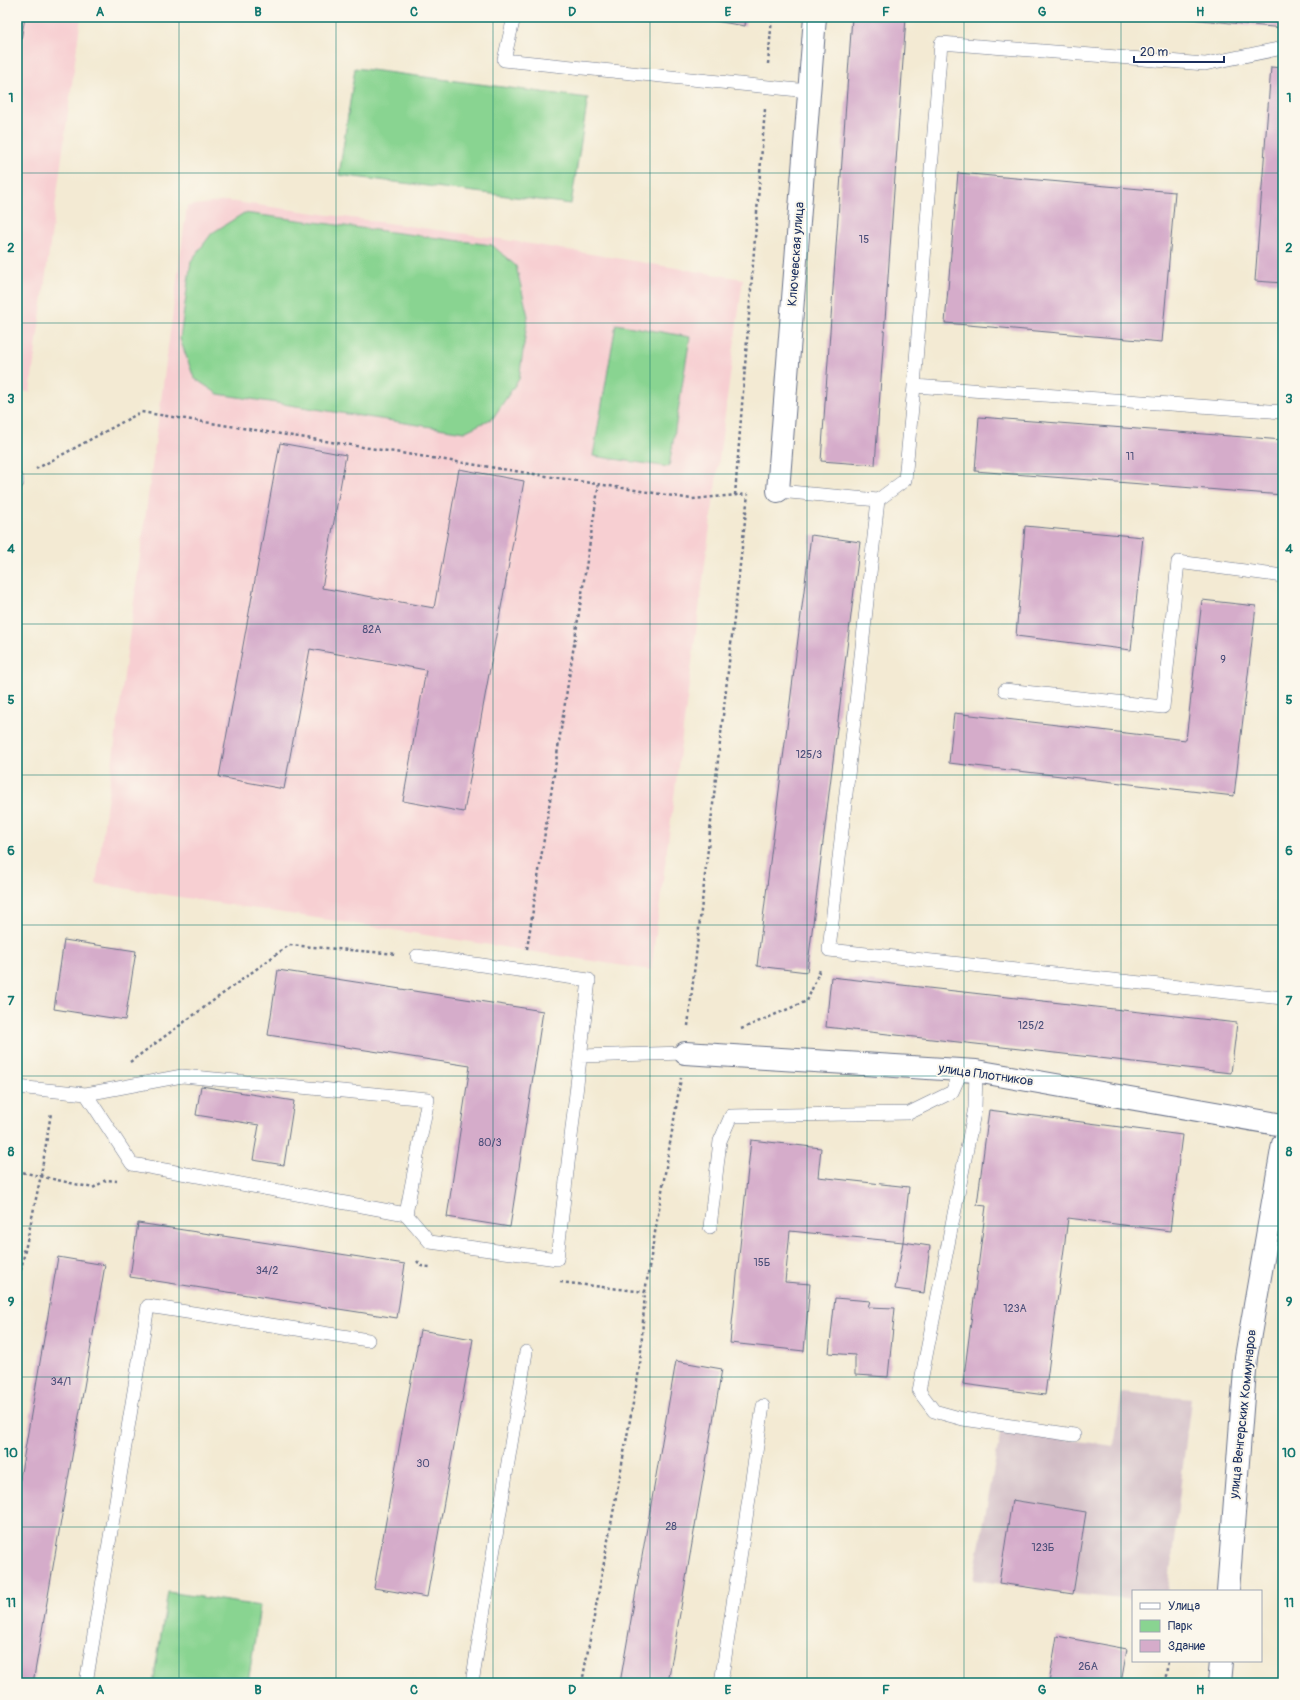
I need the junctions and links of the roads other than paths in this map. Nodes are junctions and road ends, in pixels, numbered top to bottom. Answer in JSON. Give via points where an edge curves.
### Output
{"nodes":[{"id":1,"x":514,"y":17,"type":"edge"},
{"id":2,"x":815,"y":17,"type":"edge"},
{"id":3,"x":1283,"y":48,"type":"edge"},
{"id":4,"x":808,"y":91,"type":"junction"},
{"id":5,"x":914,"y":386,"type":"junction"},
{"id":6,"x":1283,"y":412,"type":"edge"},
{"id":7,"x":17,"y":479,"type":"edge"},
{"id":8,"x":17,"y":482,"type":"edge"},
{"id":9,"x":778,"y":491,"type":"joint"},
{"id":10,"x":878,"y":500,"type":"junction"},
{"id":11,"x":1283,"y":576,"type":"edge"},
{"id":12,"x":1005,"y":690,"type":"dead end"},
{"id":13,"x":417,"y":956,"type":"road end"},
{"id":14,"x":1283,"y":998,"type":"edge"},
{"id":15,"x":685,"y":1053,"type":"joint"},
{"id":16,"x":580,"y":1056,"type":"junction"},
{"id":17,"x":969,"y":1070,"type":"junction"},
{"id":18,"x":17,"y":1087,"type":"edge"},
{"id":19,"x":86,"y":1094,"type":"junction"},
{"id":20,"x":1283,"y":1125,"type":"edge"},
{"id":21,"x":1283,"y":1144,"type":"edge"},
{"id":22,"x":406,"y":1214,"type":"junction"},
{"id":23,"x":710,"y":1227,"type":"dead end"},
{"id":24,"x":368,"y":1340,"type":"dead end"},
{"id":25,"x":526,"y":1352,"type":"dead end"},
{"id":26,"x":762,"y":1406,"type":"dead end"},
{"id":27,"x":1074,"y":1435,"type":"dead end"},
{"id":28,"x":1228,"y":1590,"type":"edge"},
{"id":29,"x":1221,"y":1662,"type":"edge"},
{"id":30,"x":86,"y":1683,"type":"edge"},
{"id":31,"x":472,"y":1683,"type":"edge"},
{"id":32,"x":721,"y":1683,"type":"edge"},
{"id":33,"x":1219,"y":1683,"type":"edge"}],
"edges":[{"from":1,"to":4,"type":"lane","via":[[504,60]]},
{"from":2,"to":4,"type":"street","name":"Ключевская улица"},
{"from":3,"to":5,"type":"lane","via":[[1205,64],[941,43]]},
{"from":4,"to":9,"type":"street","name":"Ключевская улица"},
{"from":5,"to":6,"type":"lane"},
{"from":5,"to":10,"type":"lane","via":[[905,480]]},
{"from":7,"to":8,"type":"lane"},
{"from":9,"to":10,"type":"lane"},
{"from":10,"to":14,"type":"lane","via":[[829,950]]},
{"from":11,"to":12,"type":"lane","via":[[1178,562],[1163,707]]},
{"from":13,"to":16,"type":"lane","via":[[589,980]]},
{"from":15,"to":16,"type":"lane"},
{"from":15,"to":17,"type":"street","name":"улица Плотников"},
{"from":16,"to":22,"type":"lane","via":[[557,1259],[430,1242]]},
{"from":17,"to":20,"type":"street","name":"улица Плотников"},
{"from":17,"to":23,"type":"lane","via":[[952,1092],[909,1113],[731,1116],[720,1141]]},
{"from":17,"to":27,"type":"lane","via":[[975,1108],[919,1391],[934,1411]]},
{"from":18,"to":19,"type":"lane"},
{"from":19,"to":22,"type":"lane","via":[[132,1164]]},
{"from":19,"to":22,"type":"lane","via":[[182,1076],[428,1099]]},
{"from":21,"to":28,"type":"street","name":"улица Венгерских Коммунаров","via":[[1246,1357]]},
{"from":24,"to":30,"type":"lane","via":[[148,1306]]},
{"from":25,"to":31,"type":"lane"},
{"from":26,"to":32,"type":"lane"},
{"from":29,"to":33,"type":"street"}]}
